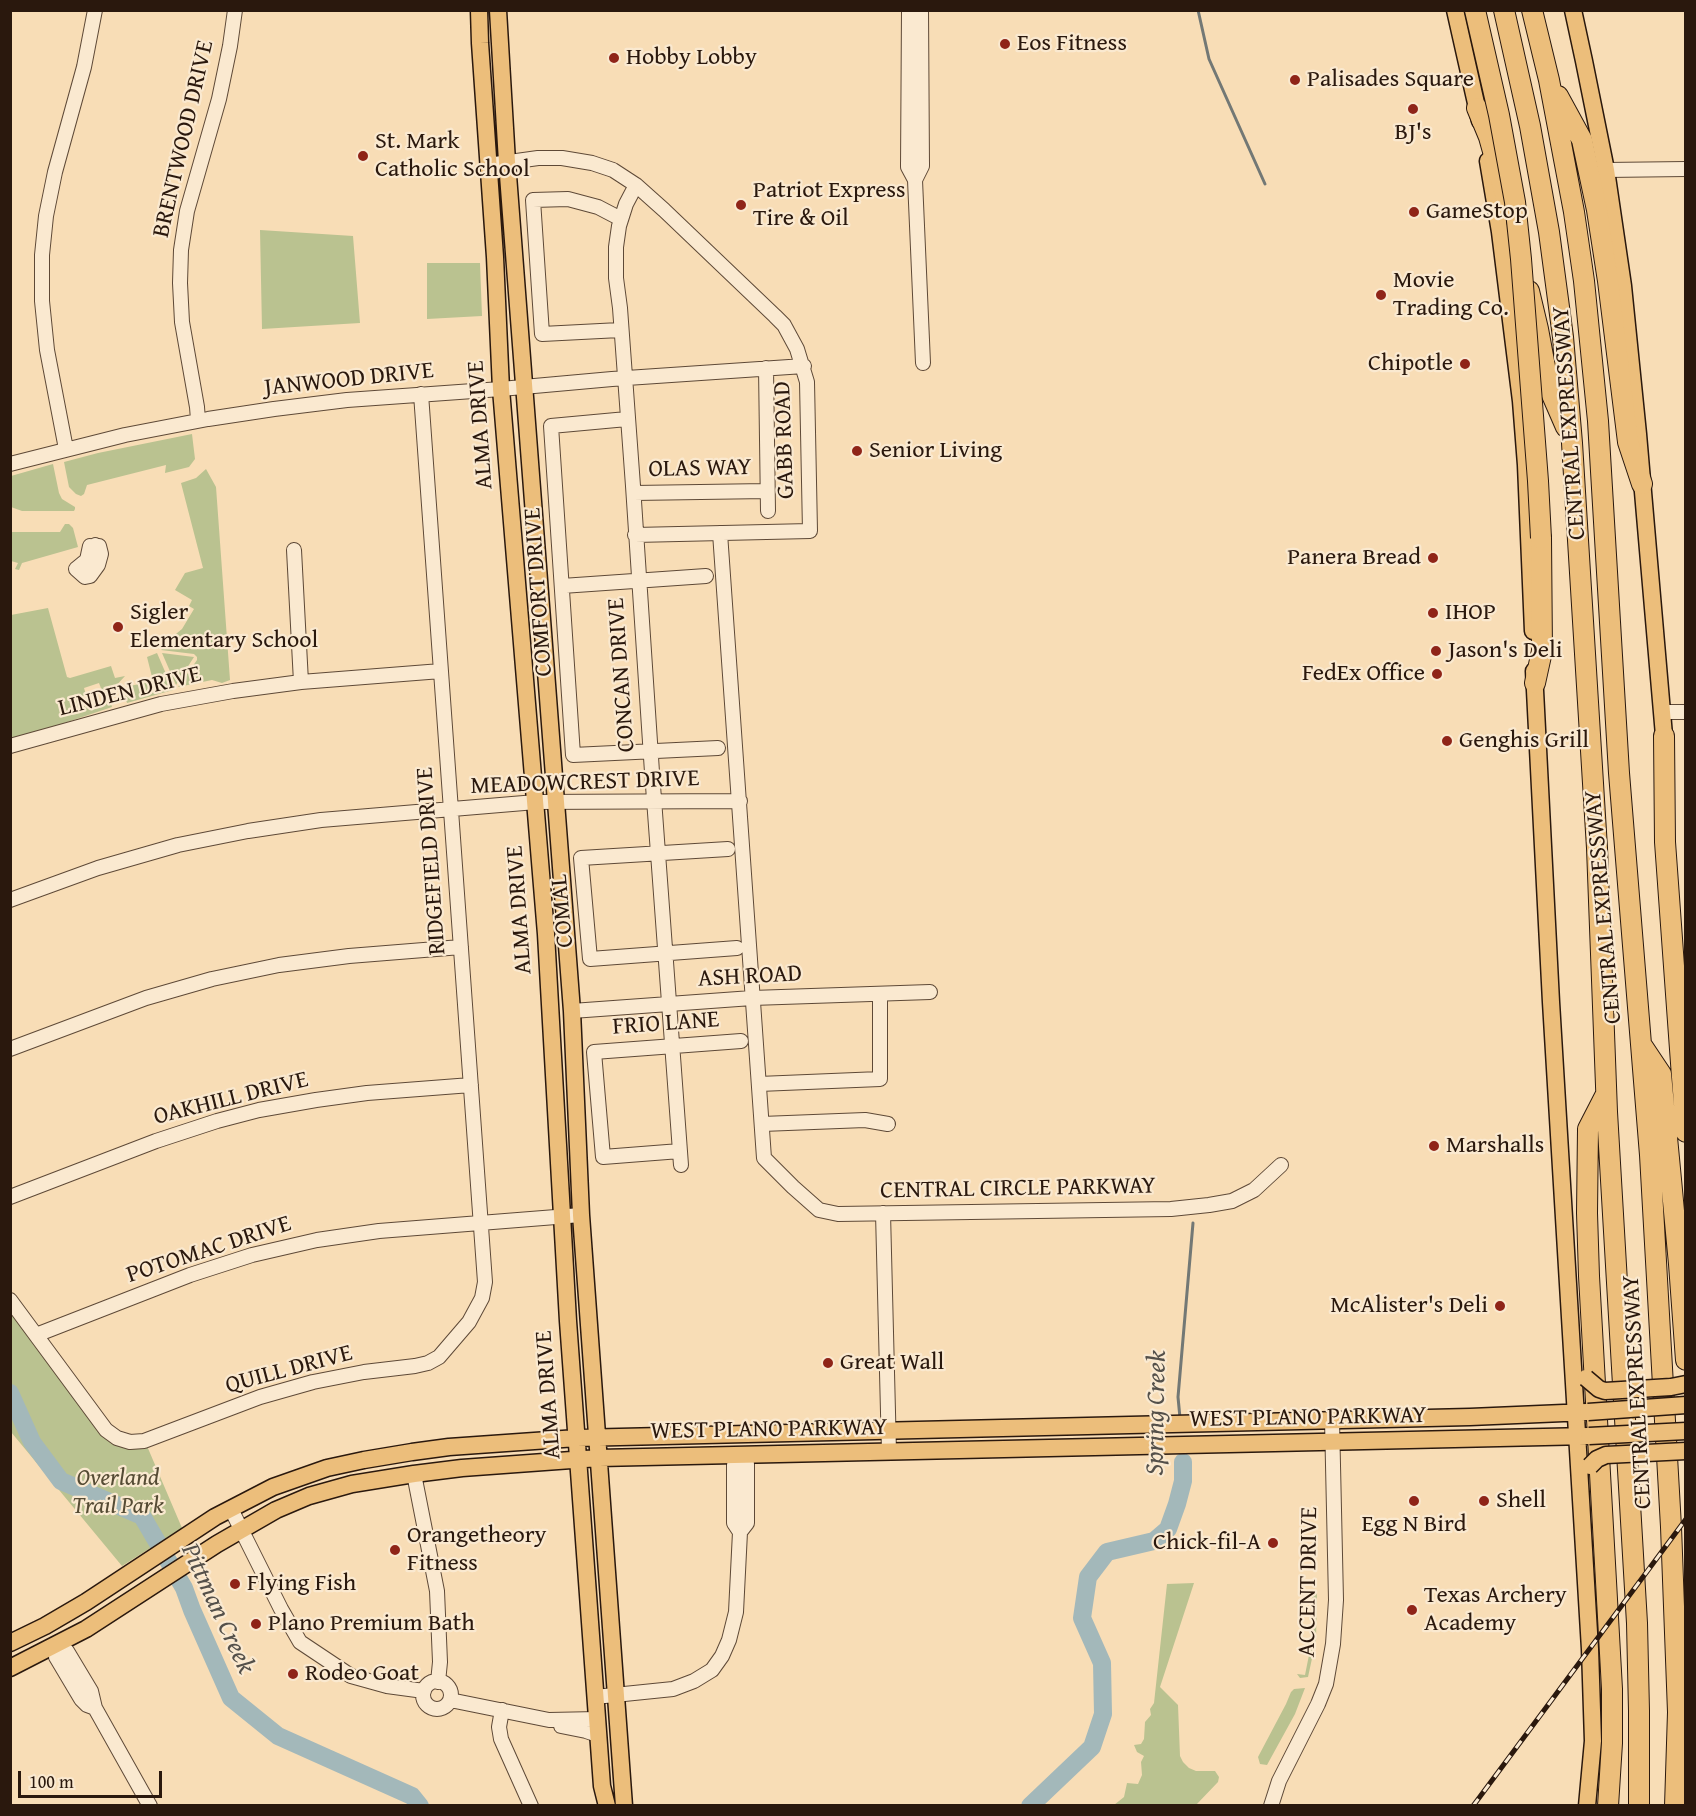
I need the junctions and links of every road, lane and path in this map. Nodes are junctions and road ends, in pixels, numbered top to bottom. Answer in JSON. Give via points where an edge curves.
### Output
{"nodes":[{"id":1,"x":95,"y":10,"type":"edge"},
{"id":2,"x":235,"y":10,"type":"edge"},
{"id":3,"x":479,"y":10,"type":"edge"},
{"id":4,"x":498,"y":10,"type":"edge"},
{"id":5,"x":909,"y":10,"type":"edge"},
{"id":6,"x":921,"y":10,"type":"edge"},
{"id":7,"x":1455,"y":10,"type":"edge"},
{"id":8,"x":1475,"y":10,"type":"edge"},
{"id":9,"x":1504,"y":10,"type":"edge"},
{"id":10,"x":1532,"y":10,"type":"edge"},
{"id":11,"x":1573,"y":10,"type":"edge"},
{"id":12,"x":1549,"y":80,"type":"junction"},
{"id":13,"x":1477,"y":108,"type":"junction"},
{"id":14,"x":507,"y":162,"type":"junction"},
{"id":15,"x":489,"y":165,"type":"junction"},
{"id":16,"x":1686,"y":169,"type":"edge"},
{"id":17,"x":1606,"y":170,"type":"junction"},
{"id":18,"x":915,"y":180,"type":"junction"},
{"id":19,"x":636,"y":185,"type":"junction"},
{"id":20,"x":621,"y":219,"type":"junction"},
{"id":21,"x":621,"y":330,"type":"junction"},
{"id":22,"x":923,"y":363,"type":"dead end"},
{"id":23,"x":804,"y":366,"type":"junction"},
{"id":24,"x":766,"y":368,"type":"junction"},
{"id":25,"x":625,"y":378,"type":"junction"},
{"id":26,"x":524,"y":386,"type":"junction"},
{"id":27,"x":501,"y":389,"type":"junction"},
{"id":28,"x":421,"y":394,"type":"junction"},
{"id":29,"x":627,"y":419,"type":"junction"},
{"id":30,"x":198,"y":420,"type":"junction"},
{"id":31,"x":1572,"y":443,"type":"junction"},
{"id":32,"x":66,"y":449,"type":"junction"},
{"id":33,"x":10,"y":464,"type":"edge"},
{"id":34,"x":1642,"y":484,"type":"junction"},
{"id":35,"x":767,"y":491,"type":"junction"},
{"id":36,"x":634,"y":493,"type":"junction"},
{"id":37,"x":768,"y":511,"type":"dead end"},
{"id":38,"x":720,"y":533,"type":"junction"},
{"id":39,"x":635,"y":535,"type":"junction"},
{"id":40,"x":294,"y":550,"type":"dead end"},
{"id":41,"x":706,"y":576,"type":"dead end"},
{"id":42,"x":638,"y":581,"type":"junction"},
{"id":43,"x":562,"y":586,"type":"junction"},
{"id":44,"x":441,"y":671,"type":"junction"},
{"id":45,"x":302,"y":682,"type":"junction"},
{"id":46,"x":1535,"y":683,"type":"junction"},
{"id":47,"x":1662,"y":712,"type":"junction"},
{"id":48,"x":1686,"y":712,"type":"edge"},
{"id":49,"x":1664,"y":736,"type":"junction"},
{"id":50,"x":10,"y":746,"type":"edge"},
{"id":51,"x":717,"y":748,"type":"dead end"},
{"id":52,"x":650,"y":751,"type":"junction"},
{"id":53,"x":654,"y":801,"type":"junction"},
{"id":54,"x":740,"y":801,"type":"junction"},
{"id":55,"x":536,"y":802,"type":"junction"},
{"id":56,"x":555,"y":802,"type":"junction"},
{"id":57,"x":451,"y":810,"type":"junction"},
{"id":58,"x":728,"y":849,"type":"dead end"},
{"id":59,"x":657,"y":853,"type":"junction"},
{"id":60,"x":10,"y":900,"type":"edge"},
{"id":61,"x":461,"y":947,"type":"junction"},
{"id":62,"x":737,"y":948,"type":"dead end"},
{"id":63,"x":665,"y":954,"type":"junction"},
{"id":64,"x":930,"y":992,"type":"dead end"},
{"id":65,"x":880,"y":994,"type":"junction"},
{"id":66,"x":752,"y":998,"type":"junction"},
{"id":67,"x":1686,"y":1002,"type":"edge"},
{"id":68,"x":669,"y":1004,"type":"junction"},
{"id":69,"x":572,"y":1011,"type":"junction"},
{"id":70,"x":741,"y":1041,"type":"dead end"},
{"id":71,"x":1641,"y":1045,"type":"junction"},
{"id":72,"x":672,"y":1046,"type":"junction"},
{"id":73,"x":10,"y":1049,"type":"edge"},
{"id":74,"x":759,"y":1084,"type":"junction"},
{"id":75,"x":471,"y":1085,"type":"junction"},
{"id":76,"x":1606,"y":1094,"type":"junction"},
{"id":77,"x":762,"y":1124,"type":"junction"},
{"id":78,"x":888,"y":1124,"type":"dead end"},
{"id":79,"x":1686,"y":1132,"type":"edge"},
{"id":80,"x":603,"y":1157,"type":"joint"},
{"id":81,"x":1281,"y":1165,"type":"dead end"},
{"id":82,"x":10,"y":1197,"type":"edge"},
{"id":83,"x":883,"y":1214,"type":"junction"},
{"id":84,"x":581,"y":1215,"type":"junction"},
{"id":85,"x":561,"y":1217,"type":"junction"},
{"id":86,"x":481,"y":1223,"type":"junction"},
{"id":87,"x":10,"y":1300,"type":"edge"},
{"id":88,"x":1684,"y":1314,"type":"edge"},
{"id":89,"x":469,"y":1322,"type":"joint"},
{"id":90,"x":36,"y":1335,"type":"junction"},
{"id":91,"x":1573,"y":1358,"type":"junction"},
{"id":92,"x":1686,"y":1360,"type":"edge"},
{"id":93,"x":1686,"y":1384,"type":"edge"},
{"id":94,"x":1686,"y":1405,"type":"edge"},
{"id":95,"x":1582,"y":1412,"type":"junction"},
{"id":96,"x":1332,"y":1420,"type":"junction"},
{"id":97,"x":1123,"y":1425,"type":"junction"},
{"id":98,"x":889,"y":1431,"type":"junction"},
{"id":99,"x":1686,"y":1431,"type":"edge"},
{"id":100,"x":741,"y":1434,"type":"junction"},
{"id":101,"x":597,"y":1437,"type":"junction"},
{"id":102,"x":1583,"y":1437,"type":"junction"},
{"id":103,"x":577,"y":1438,"type":"junction"},
{"id":104,"x":1332,"y":1441,"type":"junction"},
{"id":105,"x":1125,"y":1446,"type":"junction"},
{"id":106,"x":1686,"y":1451,"type":"edge"},
{"id":107,"x":412,"y":1452,"type":"junction"},
{"id":108,"x":889,"y":1452,"type":"junction"},
{"id":109,"x":740,"y":1455,"type":"junction"},
{"id":110,"x":599,"y":1458,"type":"junction"},
{"id":111,"x":578,"y":1459,"type":"junction"},
{"id":112,"x":414,"y":1474,"type":"junction"},
{"id":113,"x":1581,"y":1494,"type":"junction"},
{"id":114,"x":231,"y":1509,"type":"junction"},
{"id":115,"x":242,"y":1529,"type":"junction"},
{"id":116,"x":10,"y":1643,"type":"edge"},
{"id":117,"x":57,"y":1645,"type":"junction"},
{"id":118,"x":10,"y":1668,"type":"edge"},
{"id":119,"x":438,"y":1682,"type":"junction"},
{"id":120,"x":424,"y":1692,"type":"junction"},
{"id":121,"x":615,"y":1695,"type":"junction"},
{"id":122,"x":595,"y":1697,"type":"junction"},
{"id":123,"x":450,"y":1700,"type":"junction"},
{"id":124,"x":502,"y":1710,"type":"junction"},
{"id":125,"x":598,"y":1727,"type":"junction"},
{"id":126,"x":619,"y":1741,"type":"junction"},
{"id":127,"x":150,"y":1806,"type":"edge"},
{"id":128,"x":531,"y":1806,"type":"edge"},
{"id":129,"x":607,"y":1806,"type":"edge"},
{"id":130,"x":624,"y":1806,"type":"edge"},
{"id":131,"x":1271,"y":1806,"type":"edge"},
{"id":132,"x":1587,"y":1806,"type":"edge"},
{"id":133,"x":1608,"y":1806,"type":"edge"},
{"id":134,"x":1639,"y":1806,"type":"edge"},
{"id":135,"x":1675,"y":1806,"type":"edge"}],
"edges":[{"from":1,"to":32,"type":"street","via":[[55,172],[42,255],[47,350]]},
{"from":2,"to":30,"type":"street","name":"BRENTWOOD DRIVE","via":[[219,99],[181,250],[183,322]]},
{"from":3,"to":15,"type":"main road","name":"ALMA DRIVE"},
{"from":4,"to":14,"type":"main road","name":"ALMA DRIVE"},
{"from":5,"to":18,"type":"street","via":[[908,168]]},
{"from":6,"to":18,"type":"street","via":[[922,166]]},
{"from":7,"to":13,"type":"main road","name":"CENTRAL EXPRESSWAY"},
{"from":8,"to":46,"type":"highway","bridge":true,"via":[[1499,115],[1521,258],[1541,538],[1542,651]]},
{"from":9,"to":31,"type":"highway","name":"CENTRAL EXPRESSWAY","via":[[1549,232]]},
{"from":10,"to":12,"type":"highway","name":"CENTRAL EXPRESSWAY"},
{"from":11,"to":17,"type":"main road"},
{"from":12,"to":34,"type":"highway","via":[[1582,140],[1605,261],[1628,442]]},
{"from":12,"to":71,"type":"highway","name":"CENTRAL EXPRESSWAY","via":[[1574,212],[1592,351]]},
{"from":13,"to":31,"type":"highway","via":[[1500,176],[1549,388]]},
{"from":13,"to":46,"type":"main road","name":"CENTRAL EXPRESSWAY","via":[[1500,232],[1521,401]]},
{"from":14,"to":15,"type":"street"},
{"from":14,"to":19,"type":"street","via":[[554,158],[582,161],[613,170]]},
{"from":14,"to":26,"type":"main road","name":"ALMA DRIVE"},
{"from":15,"to":27,"type":"main road","name":"ALMA DRIVE"},
{"from":16,"to":17,"type":"street"},
{"from":17,"to":34,"type":"main road","via":[[1623,286]]},
{"from":18,"to":22,"type":"street"},
{"from":19,"to":20,"type":"street","name":"CONCAN DRIVE"},
{"from":19,"to":23,"type":"street","name":"GABB ROAD","via":[[784,325]]},
{"from":20,"to":21,"type":"street","name":"CONCAN DRIVE","via":[[615,278]]},
{"from":20,"to":21,"type":"street","via":[[598,207],[568,199],[533,200],[542,334]]},
{"from":21,"to":25,"type":"street","name":"CONCAN DRIVE"},
{"from":23,"to":24,"type":"street","name":"JANWOOD DRIVE"},
{"from":23,"to":38,"type":"street","name":"GABB ROAD","via":[[810,531]]},
{"from":24,"to":25,"type":"street","name":"JANWOOD DRIVE"},
{"from":24,"to":35,"type":"street"},
{"from":25,"to":26,"type":"street","name":"JANWOOD DRIVE"},
{"from":25,"to":29,"type":"street","name":"CONCAN DRIVE"},
{"from":26,"to":27,"type":"street","name":"JANWOOD DRIVE"},
{"from":26,"to":56,"type":"main road","name":"ALMA DRIVE"},
{"from":27,"to":28,"type":"street","name":"JANWOOD DRIVE"},
{"from":27,"to":55,"type":"main road","name":"ALMA DRIVE"},
{"from":28,"to":30,"type":"street","name":"JANWOOD DRIVE"},
{"from":28,"to":44,"type":"street","name":"RIDGEFIELD DRIVE"},
{"from":29,"to":36,"type":"street","name":"CONCAN DRIVE"},
{"from":29,"to":43,"type":"street","name":"COMFORT DRIVE","via":[[551,426]]},
{"from":30,"to":32,"type":"street","name":"JANWOOD DRIVE"},
{"from":31,"to":76,"type":"highway","name":"CENTRAL EXPRESSWAY","via":[[1597,859]]},
{"from":32,"to":33,"type":"street","name":"JANWOOD DRIVE"},
{"from":34,"to":47,"type":"main road"},
{"from":35,"to":36,"type":"street","name":"OLAS WAY"},
{"from":35,"to":37,"type":"street"},
{"from":36,"to":39,"type":"street","name":"CONCAN DRIVE"},
{"from":38,"to":39,"type":"street"},
{"from":38,"to":54,"type":"street"},
{"from":39,"to":42,"type":"street","name":"CONCAN DRIVE"},
{"from":40,"to":45,"type":"street"},
{"from":41,"to":42,"type":"street"},
{"from":42,"to":43,"type":"street"},
{"from":42,"to":52,"type":"street","name":"CONCAN DRIVE"},
{"from":43,"to":52,"type":"street","name":"COMFORT DRIVE","via":[[573,755]]},
{"from":44,"to":45,"type":"street","name":"LINDEN DRIVE"},
{"from":44,"to":57,"type":"street","name":"RIDGEFIELD DRIVE"},
{"from":45,"to":50,"type":"street","name":"LINDEN DRIVE","via":[[161,704]]},
{"from":46,"to":91,"type":"main road","name":"CENTRAL EXPRESSWAY"},
{"from":47,"to":48,"type":"street"},
{"from":47,"to":49,"type":"main road"},
{"from":49,"to":67,"type":"main road"},
{"from":49,"to":79,"type":"highway","via":[[1665,842]]},
{"from":51,"to":52,"type":"street"},
{"from":52,"to":53,"type":"street","name":"CONCAN DRIVE"},
{"from":53,"to":54,"type":"street","name":"MEADOWCREST DRIVE"},
{"from":53,"to":56,"type":"street","name":"MEADOWCREST DRIVE"},
{"from":53,"to":59,"type":"street","name":"CONCAN DRIVE"},
{"from":54,"to":66,"type":"street"},
{"from":55,"to":56,"type":"street","name":"MEADOWCREST DRIVE"},
{"from":55,"to":57,"type":"street","name":"MEADOWCREST DRIVE"},
{"from":55,"to":85,"type":"main road","name":"ALMA DRIVE"},
{"from":56,"to":69,"type":"main road","name":"ALMA DRIVE"},
{"from":57,"to":60,"type":"street","name":"MEADOWCREST DRIVE","via":[[321,820],[248,831],[98,868]]},
{"from":57,"to":61,"type":"street","name":"RIDGEFIELD DRIVE"},
{"from":58,"to":59,"type":"street"},
{"from":59,"to":63,"type":"street","name":"CONCAN DRIVE"},
{"from":59,"to":63,"type":"street","name":"COMAL","via":[[581,858],[590,959]]},
{"from":61,"to":73,"type":"street","via":[[279,965],[212,980],[146,998]]},
{"from":61,"to":75,"type":"street","name":"RIDGEFIELD DRIVE"},
{"from":62,"to":63,"type":"street"},
{"from":63,"to":68,"type":"street","name":"CONCAN DRIVE"},
{"from":64,"to":65,"type":"street","name":"ASH ROAD"},
{"from":65,"to":66,"type":"street","name":"ASH ROAD"},
{"from":65,"to":74,"type":"street","via":[[880,1079]]},
{"from":66,"to":68,"type":"street","name":"ASH ROAD"},
{"from":66,"to":74,"type":"street"},
{"from":68,"to":69,"type":"street","name":"ASH ROAD"},
{"from":68,"to":72,"type":"street","name":"CONCAN DRIVE"},
{"from":69,"to":84,"type":"main road","name":"ALMA DRIVE"},
{"from":70,"to":72,"type":"street","name":"FRIO LANE"},
{"from":71,"to":88,"type":"highway","via":[[1661,1074]]},
{"from":71,"to":135,"type":"highway","name":"CENTRAL EXPRESSWAY","via":[[1674,1580],[1678,1712]]},
{"from":72,"to":80,"type":"street","name":"FRIO LANE","via":[[594,1052]]},
{"from":72,"to":80,"type":"street","name":"CONCAN DRIVE","via":[[681,1158]]},
{"from":74,"to":77,"type":"street"},
{"from":75,"to":82,"type":"street","name":"OAKHILL DRIVE","via":[[367,1093],[259,1110],[156,1141]]},
{"from":75,"to":86,"type":"street","name":"RIDGEFIELD DRIVE"},
{"from":76,"to":133,"type":"highway","via":[[1588,1129],[1587,1213],[1612,1689]]},
{"from":76,"to":134,"type":"highway","name":"CENTRAL EXPRESSWAY","via":[[1637,1634]]},
{"from":77,"to":78,"type":"street","via":[[865,1120]]},
{"from":77,"to":83,"type":"street","name":"CENTRAL CIRCLE PARKWAY","via":[[764,1158],[819,1210]]},
{"from":81,"to":83,"type":"street","name":"CENTRAL CIRCLE PARKWAY","via":[[1254,1190],[1232,1201],[1209,1205]]},
{"from":83,"to":98,"type":"street"},
{"from":84,"to":85,"type":"street","name":"POTOMAC DRIVE"},
{"from":84,"to":101,"type":"main road","name":"ALMA DRIVE"},
{"from":85,"to":86,"type":"street","name":"POTOMAC DRIVE"},
{"from":85,"to":103,"type":"main road","name":"ALMA DRIVE"},
{"from":86,"to":89,"type":"street","name":"RIDGEFIELD DRIVE","via":[[485,1282],[482,1298]]},
{"from":86,"to":90,"type":"street","name":"POTOMAC DRIVE","via":[[379,1231],[252,1255]]},
{"from":87,"to":90,"type":"street"},
{"from":88,"to":92,"type":"highway"},
{"from":89,"to":90,"type":"street","name":"QUILL DRIVE","via":[[439,1357],[428,1363],[313,1382],[260,1397],[144,1441],[130,1442],[106,1430]]},
{"from":91,"to":93,"type":"main road","bridge":true,"via":[[1586,1378],[1605,1391]]},
{"from":91,"to":95,"type":"main road","name":"CENTRAL EXPRESSWAY"},
{"from":94,"to":95,"type":"main road","name":"WEST PLANO PARKWAY","bridge":true},
{"from":95,"to":96,"type":"main road","name":"WEST PLANO PARKWAY"},
{"from":95,"to":102,"type":"main road","name":"CENTRAL EXPRESSWAY"},
{"from":96,"to":97,"type":"main road","name":"WEST PLANO PARKWAY"},
{"from":96,"to":104,"type":"street","name":"ACCENT DRIVE"},
{"from":97,"to":98,"type":"main road","name":"WEST PLANO PARKWAY"},
{"from":97,"to":105,"type":"main road"},
{"from":98,"to":100,"type":"main road","name":"WEST PLANO PARKWAY"},
{"from":98,"to":108,"type":"street"},
{"from":99,"to":102,"type":"main road","name":"WEST PLANO PARKWAY","bridge":true},
{"from":100,"to":101,"type":"main road","name":"WEST PLANO PARKWAY"},
{"from":100,"to":109,"type":"street"},
{"from":101,"to":103,"type":"main road","name":"WEST PLANO PARKWAY"},
{"from":101,"to":110,"type":"main road","name":"ALMA DRIVE"},
{"from":102,"to":104,"type":"main road","name":"WEST PLANO PARKWAY"},
{"from":102,"to":113,"type":"main road","name":"CENTRAL EXPRESSWAY"},
{"from":103,"to":107,"type":"main road","name":"WEST PLANO PARKWAY"},
{"from":103,"to":111,"type":"main road","name":"ALMA DRIVE"},
{"from":104,"to":105,"type":"main road","name":"WEST PLANO PARKWAY"},
{"from":104,"to":131,"type":"street","name":"ACCENT DRIVE","via":[[1336,1600],[1331,1655],[1318,1704],[1279,1781]]},
{"from":105,"to":108,"type":"main road","name":"WEST PLANO PARKWAY"},
{"from":106,"to":113,"type":"main road","bridge":true,"via":[[1606,1455],[1590,1466]]},
{"from":107,"to":112,"type":"main road"},
{"from":107,"to":114,"type":"main road","name":"WEST PLANO PARKWAY","via":[[327,1468],[273,1487]]},
{"from":108,"to":109,"type":"main road","name":"WEST PLANO PARKWAY"},
{"from":109,"to":110,"type":"main road","name":"WEST PLANO PARKWAY"},
{"from":109,"to":121,"type":"street","via":[[747,1464],[747,1523],[740,1532],[736,1612],[722,1656],[712,1670],[673,1689]]},
{"from":110,"to":111,"type":"main road","name":"WEST PLANO PARKWAY"},
{"from":110,"to":121,"type":"main road","name":"ALMA DRIVE"},
{"from":111,"to":112,"type":"main road","name":"WEST PLANO PARKWAY"},
{"from":111,"to":122,"type":"main road","name":"ALMA DRIVE"},
{"from":112,"to":115,"type":"main road","name":"WEST PLANO PARKWAY","via":[[309,1496]]},
{"from":112,"to":119,"type":"street","via":[[436,1591]]},
{"from":113,"to":132,"type":"main road","name":"CENTRAL EXPRESSWAY","via":[[1592,1688],[1593,1741]]},
{"from":114,"to":115,"type":"street"},
{"from":114,"to":116,"type":"main road","name":"WEST PLANO PARKWAY","via":[[86,1602]]},
{"from":115,"to":117,"type":"main road","name":"WEST PLANO PARKWAY","via":[[109,1616]]},
{"from":115,"to":120,"type":"street","via":[[300,1642],[351,1676]]},
{"from":117,"to":118,"type":"main road","name":"WEST PLANO PARKWAY"},
{"from":117,"to":127,"type":"street","via":[[67,1651],[91,1692],[95,1708]]},
{"from":119,"to":120,"type":"street","via":[[429,1684]]},
{"from":119,"to":123,"type":"street","via":[[448,1688]]},
{"from":120,"to":123,"type":"street","via":[[424,1701],[435,1709]]},
{"from":121,"to":122,"type":"street"},
{"from":121,"to":126,"type":"main road","name":"ALMA DRIVE"},
{"from":122,"to":125,"type":"main road","name":"ALMA DRIVE"},
{"from":123,"to":124,"type":"street"},
{"from":124,"to":125,"type":"street"},
{"from":124,"to":128,"type":"street","via":[[501,1739]]},
{"from":125,"to":126,"type":"main road","via":[[606,1725]]},
{"from":125,"to":129,"type":"main road","name":"ALMA DRIVE"},
{"from":126,"to":130,"type":"main road","name":"ALMA DRIVE"}]}
